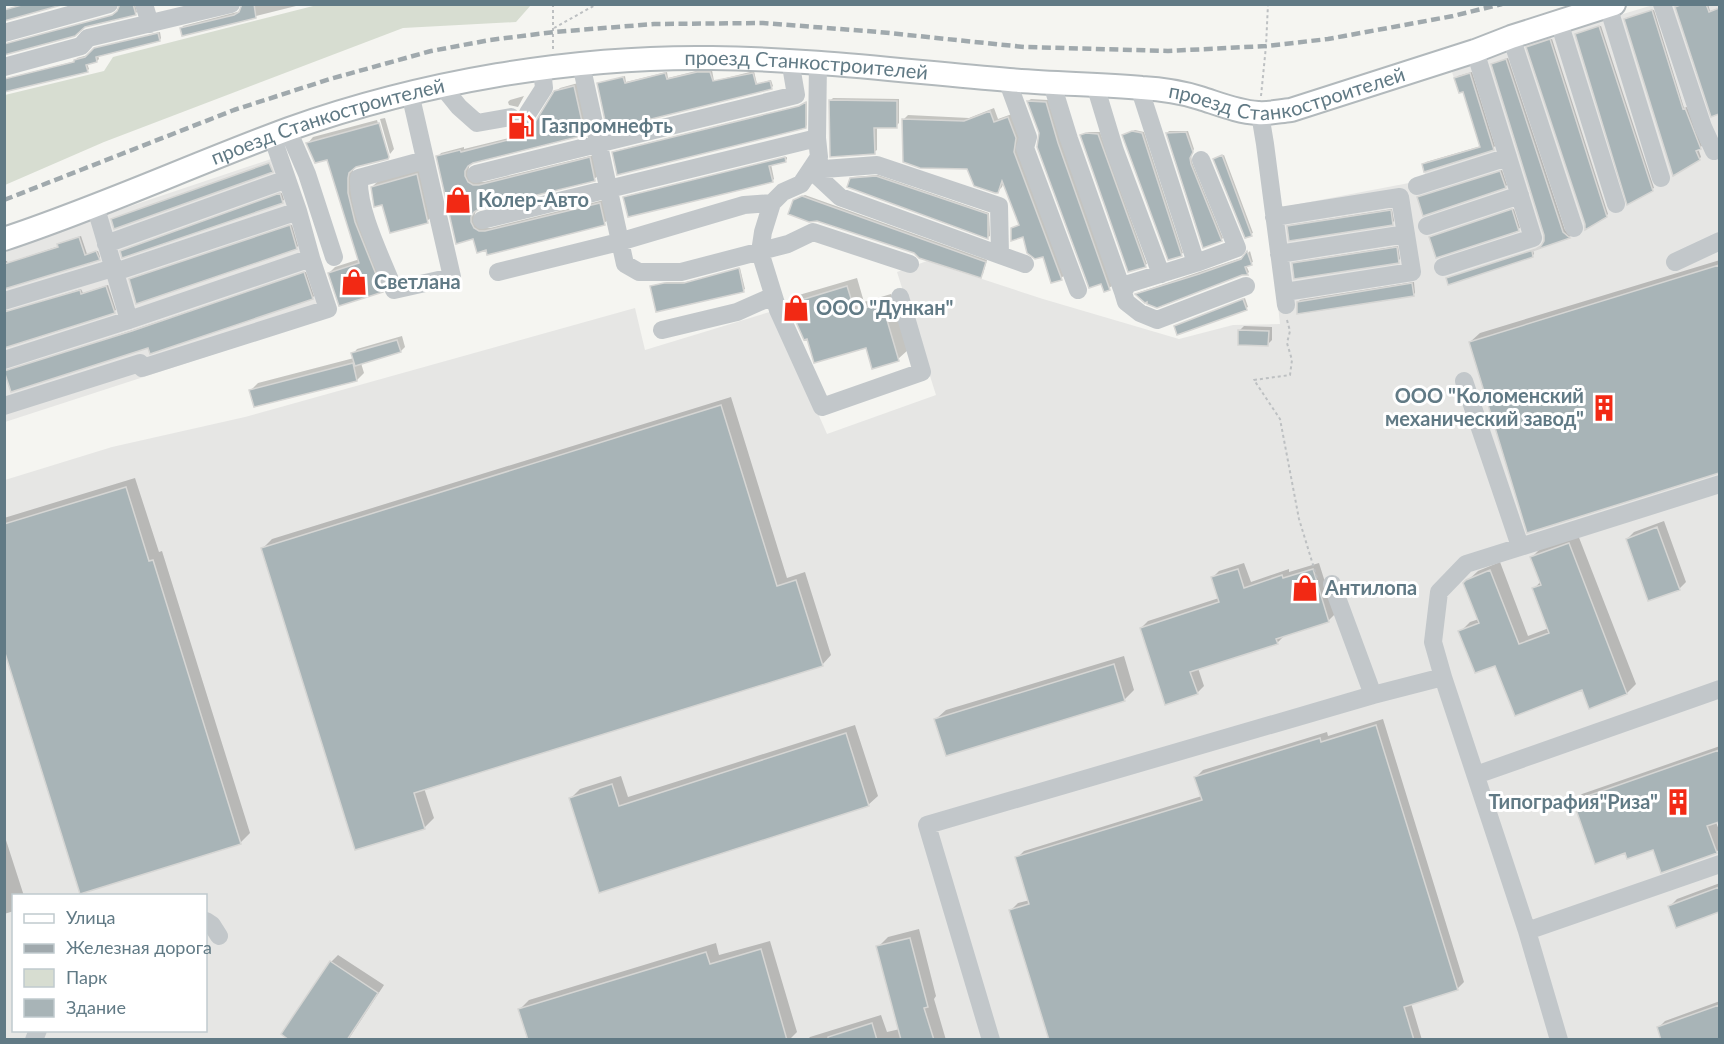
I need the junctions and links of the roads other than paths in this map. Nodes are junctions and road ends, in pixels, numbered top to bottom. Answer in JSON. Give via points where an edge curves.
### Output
{"nodes":[{"id":1,"x":109,"y":4,"type":"edge"},
{"id":2,"x":144,"y":4,"type":"edge"},
{"id":3,"x":231,"y":4,"type":"edge"},
{"id":4,"x":1662,"y":4,"type":"edge"},
{"id":5,"x":1611,"y":5,"type":"edge"},
{"id":6,"x":70,"y":11,"type":"edge"},
{"id":7,"x":156,"y":16,"type":"edge"},
{"id":8,"x":1559,"y":22,"type":"junction"},
{"id":9,"x":4,"y":33,"type":"edge"},
{"id":10,"x":1511,"y":37,"type":"junction"},
{"id":11,"x":81,"y":46,"type":"junction"},
{"id":12,"x":1475,"y":51,"type":"junction"},
{"id":13,"x":790,"y":60,"type":"junction"},
{"id":14,"x":818,"y":62,"type":"junction"},
{"id":15,"x":581,"y":64,"type":"junction"},
{"id":16,"x":4,"y":67,"type":"edge"},
{"id":17,"x":548,"y":69,"type":"junction"},
{"id":18,"x":1007,"y":80,"type":"junction"},
{"id":19,"x":1052,"y":84,"type":"junction"},
{"id":20,"x":1095,"y":85,"type":"junction"},
{"id":21,"x":442,"y":87,"type":"junction"},
{"id":22,"x":1139,"y":87,"type":"junction"},
{"id":23,"x":410,"y":93,"type":"junction"},
{"id":24,"x":796,"y":95,"type":"junction"},
{"id":25,"x":818,"y":95,"type":"junction"},
{"id":26,"x":1260,"y":114,"type":"junction"},
{"id":27,"x":1711,"y":124,"type":"edge"},
{"id":28,"x":280,"y":133,"type":"junction"},
{"id":29,"x":817,"y":138,"type":"junction"},
{"id":30,"x":598,"y":143,"type":"junction"},
{"id":31,"x":1714,"y":151,"type":"dead end"},
{"id":32,"x":1508,"y":157,"type":"junction"},
{"id":33,"x":425,"y":160,"type":"junction"},
{"id":34,"x":1202,"y":160,"type":"dead end"},
{"id":35,"x":811,"y":170,"type":"junction"},
{"id":36,"x":476,"y":174,"type":"dead end"},
{"id":37,"x":1661,"y":177,"type":"dead end"},
{"id":38,"x":287,"y":179,"type":"junction"},
{"id":39,"x":1417,"y":186,"type":"dead end"},
{"id":40,"x":609,"y":189,"type":"junction"},
{"id":41,"x":1520,"y":195,"type":"junction"},
{"id":42,"x":772,"y":203,"type":"junction"},
{"id":43,"x":1616,"y":204,"type":"dead end"},
{"id":44,"x":95,"y":205,"type":"junction"},
{"id":45,"x":298,"y":211,"type":"junction"},
{"id":46,"x":1274,"y":217,"type":"junction"},
{"id":47,"x":482,"y":220,"type":"dead end"},
{"id":48,"x":1427,"y":226,"type":"dead end"},
{"id":49,"x":1574,"y":228,"type":"dead end"},
{"id":50,"x":1406,"y":234,"type":"junction"},
{"id":51,"x":4,"y":239,"type":"edge"},
{"id":52,"x":1719,"y":241,"type":"edge"},
{"id":53,"x":619,"y":242,"type":"junction"},
{"id":54,"x":106,"y":244,"type":"junction"},
{"id":55,"x":760,"y":252,"type":"junction"},
{"id":56,"x":1000,"y":255,"type":"junction"},
{"id":57,"x":1279,"y":255,"type":"junction"},
{"id":58,"x":333,"y":257,"type":"dead end"},
{"id":59,"x":311,"y":258,"type":"junction"},
{"id":60,"x":1196,"y":262,"type":"junction"},
{"id":61,"x":1675,"y":262,"type":"dead end"},
{"id":62,"x":909,"y":264,"type":"dead end"},
{"id":63,"x":1025,"y":264,"type":"dead end"},
{"id":64,"x":1443,"y":267,"type":"dead end"},
{"id":65,"x":114,"y":270,"type":"junction"},
{"id":66,"x":498,"y":272,"type":"dead end"},
{"id":67,"x":1161,"y":274,"type":"junction"},
{"id":68,"x":1246,"y":286,"type":"dead end"},
{"id":69,"x":1078,"y":290,"type":"dead end"},
{"id":70,"x":1123,"y":292,"type":"junction"},
{"id":71,"x":773,"y":296,"type":"junction"},
{"id":72,"x":900,"y":297,"type":"dead end"},
{"id":73,"x":4,"y":301,"type":"edge"},
{"id":74,"x":129,"y":320,"type":"junction"},
{"id":75,"x":662,"y":330,"type":"dead end"},
{"id":76,"x":4,"y":360,"type":"edge"},
{"id":77,"x":1464,"y":381,"type":"dead end"},
{"id":78,"x":4,"y":406,"type":"edge"},
{"id":79,"x":1719,"y":484,"type":"edge"},
{"id":80,"x":1520,"y":546,"type":"junction"},
{"id":81,"x":1332,"y":584,"type":"road end"},
{"id":82,"x":1443,"y":677,"type":"junction"},
{"id":83,"x":1719,"y":688,"type":"edge"},
{"id":84,"x":1373,"y":695,"type":"junction"},
{"id":85,"x":1476,"y":776,"type":"junction"},
{"id":86,"x":1719,"y":864,"type":"edge"},
{"id":87,"x":207,"y":922,"type":"edge"},
{"id":88,"x":1527,"y":931,"type":"junction"},
{"id":89,"x":219,"y":936,"type":"dead end"},
{"id":90,"x":990,"y":1040,"type":"edge"},
{"id":91,"x":1559,"y":1040,"type":"edge"}],
"edges":[{"from":1,"to":9,"type":"street"},
{"from":2,"to":7,"type":"street"},
{"from":3,"to":7,"type":"street"},
{"from":4,"to":27,"type":"street"},
{"from":5,"to":8,"type":"main road","name":"проезд Станкостроителей"},
{"from":5,"to":37,"type":"street"},
{"from":6,"to":11,"type":"street"},
{"from":7,"to":11,"type":"street","via":[[88,38]]},
{"from":8,"to":10,"type":"main road","name":"проезд Станкостроителей"},
{"from":8,"to":43,"type":"street"},
{"from":10,"to":12,"type":"main road","name":"проезд Станкостроителей"},
{"from":10,"to":49,"type":"street"},
{"from":11,"to":16,"type":"street"},
{"from":12,"to":26,"type":"main road","name":"проезд Станкостроителей","via":[[1291,110]]},
{"from":12,"to":32,"type":"street"},
{"from":13,"to":14,"type":"main road","name":"проезд Станкостроителей"},
{"from":13,"to":15,"type":"main road","name":"проезд Станкостроителей","via":[[645,59]]},
{"from":13,"to":24,"type":"street"},
{"from":14,"to":18,"type":"main road","name":"проезд Станкостроителей"},
{"from":14,"to":25,"type":"street"},
{"from":15,"to":17,"type":"main road","name":"проезд Станкостроителей"},
{"from":15,"to":30,"type":"street"},
{"from":17,"to":21,"type":"main road","name":"проезд Станкостроителей"},
{"from":17,"to":21,"type":"street","via":[[544,88],[520,115],[477,123]]},
{"from":18,"to":19,"type":"main road","name":"проезд Станкостроителей"},
{"from":18,"to":69,"type":"street","via":[[1028,137],[1026,148]]},
{"from":19,"to":20,"type":"main road","name":"проезд Станкостроителей"},
{"from":19,"to":70,"type":"street"},
{"from":20,"to":22,"type":"main road","name":"проезд Станкостроителей"},
{"from":20,"to":67,"type":"street","via":[[1115,152]]},
{"from":21,"to":23,"type":"main road","name":"проезд Станкостроителей"},
{"from":22,"to":26,"type":"main road","name":"проезд Станкостроителей","via":[[1186,94]]},
{"from":22,"to":60,"type":"street"},
{"from":23,"to":28,"type":"main road","name":"проезд Станкостроителей"},
{"from":23,"to":33,"type":"street"},
{"from":24,"to":25,"type":"street"},
{"from":24,"to":30,"type":"street"},
{"from":25,"to":29,"type":"street"},
{"from":26,"to":46,"type":"street"},
{"from":27,"to":31,"type":"street"},
{"from":28,"to":38,"type":"street"},
{"from":28,"to":44,"type":"main road","name":"проезд Станкостроителей"},
{"from":28,"to":58,"type":"street","via":[[307,174]]},
{"from":29,"to":35,"type":"street","via":[[819,157]]},
{"from":29,"to":40,"type":"street"},
{"from":30,"to":36,"type":"street"},
{"from":30,"to":40,"type":"street"},
{"from":32,"to":39,"type":"street"},
{"from":32,"to":41,"type":"street"},
{"from":33,"to":33,"type":"street","via":[[452,277],[394,290],[365,216],[358,191],[359,178]]},
{"from":34,"to":60,"type":"street","via":[[1237,248]]},
{"from":35,"to":42,"type":"street","via":[[801,184],[783,192]]},
{"from":35,"to":56,"type":"street","via":[[840,197]]},
{"from":35,"to":56,"type":"street","via":[[877,165],[999,206]]},
{"from":38,"to":45,"type":"street"},
{"from":38,"to":54,"type":"street"},
{"from":40,"to":47,"type":"street"},
{"from":40,"to":53,"type":"street"},
{"from":41,"to":48,"type":"street"},
{"from":41,"to":64,"type":"street","via":[[1533,238]]},
{"from":42,"to":53,"type":"street","via":[[744,205]]},
{"from":42,"to":55,"type":"street"},
{"from":44,"to":51,"type":"main road","name":"проезд Станкостроителей"},
{"from":44,"to":54,"type":"street"},
{"from":45,"to":59,"type":"street"},
{"from":45,"to":65,"type":"street"},
{"from":46,"to":50,"type":"street","via":[[1400,197]]},
{"from":46,"to":57,"type":"street"},
{"from":50,"to":57,"type":"street"},
{"from":50,"to":57,"type":"street","via":[[1412,272],[1285,299]]},
{"from":52,"to":61,"type":"street"},
{"from":53,"to":55,"type":"street","via":[[625,264],[639,272],[681,272]]},
{"from":53,"to":66,"type":"street"},
{"from":54,"to":65,"type":"street"},
{"from":55,"to":62,"type":"street","via":[[813,232]]},
{"from":55,"to":71,"type":"street"},
{"from":56,"to":63,"type":"street"},
{"from":59,"to":74,"type":"street"},
{"from":59,"to":78,"type":"street","via":[[328,309],[142,368],[140,363]]},
{"from":60,"to":67,"type":"street"},
{"from":65,"to":73,"type":"street"},
{"from":65,"to":74,"type":"street"},
{"from":67,"to":70,"type":"street","via":[[1128,284]]},
{"from":68,"to":70,"type":"street","via":[[1156,320],[1126,302]]},
{"from":71,"to":72,"type":"street","via":[[822,407],[922,372]]},
{"from":71,"to":75,"type":"street","via":[[737,312]]},
{"from":74,"to":76,"type":"street"},
{"from":77,"to":80,"type":"street"},
{"from":79,"to":80,"type":"street"},
{"from":80,"to":82,"type":"street","via":[[1466,564],[1439,592],[1433,642]]},
{"from":81,"to":84,"type":"street"},
{"from":82,"to":84,"type":"street"},
{"from":82,"to":85,"type":"street"},
{"from":83,"to":85,"type":"street"},
{"from":84,"to":90,"type":"street","via":[[927,825]]},
{"from":85,"to":88,"type":"street"},
{"from":86,"to":88,"type":"street"},
{"from":87,"to":89,"type":"street"},
{"from":88,"to":91,"type":"street"}]}
